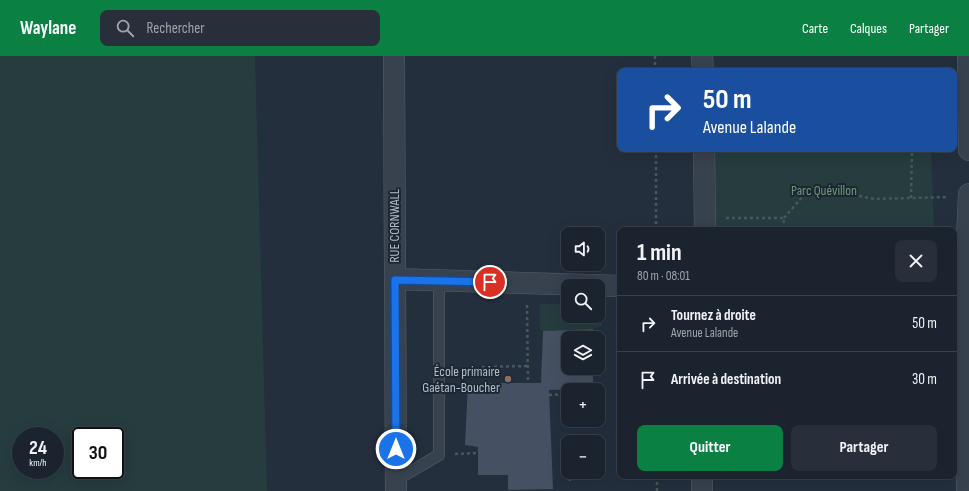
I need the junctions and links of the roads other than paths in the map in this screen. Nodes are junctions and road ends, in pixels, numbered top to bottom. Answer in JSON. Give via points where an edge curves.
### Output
{"nodes":[{"id":1,"x":394,"y":56,"type":"edge"},
{"id":2,"x":702,"y":56,"type":"edge"},
{"id":3,"x":968,"y":56,"type":"edge"},
{"id":4,"x":702,"y":68,"type":"edge"},
{"id":5,"x":969,"y":150,"type":"edge"},
{"id":6,"x":704,"y":152,"type":"edge"},
{"id":7,"x":969,"y":195,"type":"edge"},
{"id":8,"x":704,"y":224,"type":"edge"},
{"id":9,"x":395,"y":280,"type":"junction"},
{"id":10,"x":439,"y":281,"type":"junction"},
{"id":11,"x":959,"y":283,"type":"edge"},
{"id":12,"x":617,"y":286,"type":"edge"},
{"id":13,"x":702,"y":479,"type":"edge"},
{"id":14,"x":396,"y":485,"type":"edge"},
{"id":15,"x":702,"y":491,"type":"edge"},
{"id":16,"x":967,"y":491,"type":"edge"}],
"edges":[{"from":1,"to":9,"type":"street","name":"RUE CORNWALL"},
{"from":2,"to":4,"type":"street"},
{"from":3,"to":5,"type":"street"},
{"from":6,"to":8,"type":"street"},
{"from":7,"to":11,"type":"street"},
{"from":9,"to":10,"type":"street"},
{"from":9,"to":14,"type":"street","name":"RUE CORNWALL"},
{"from":10,"to":12,"type":"street"},
{"from":10,"to":14,"type":"lane","via":[[439,454]]},
{"from":11,"to":16,"type":"street"},
{"from":13,"to":15,"type":"street"}]}
